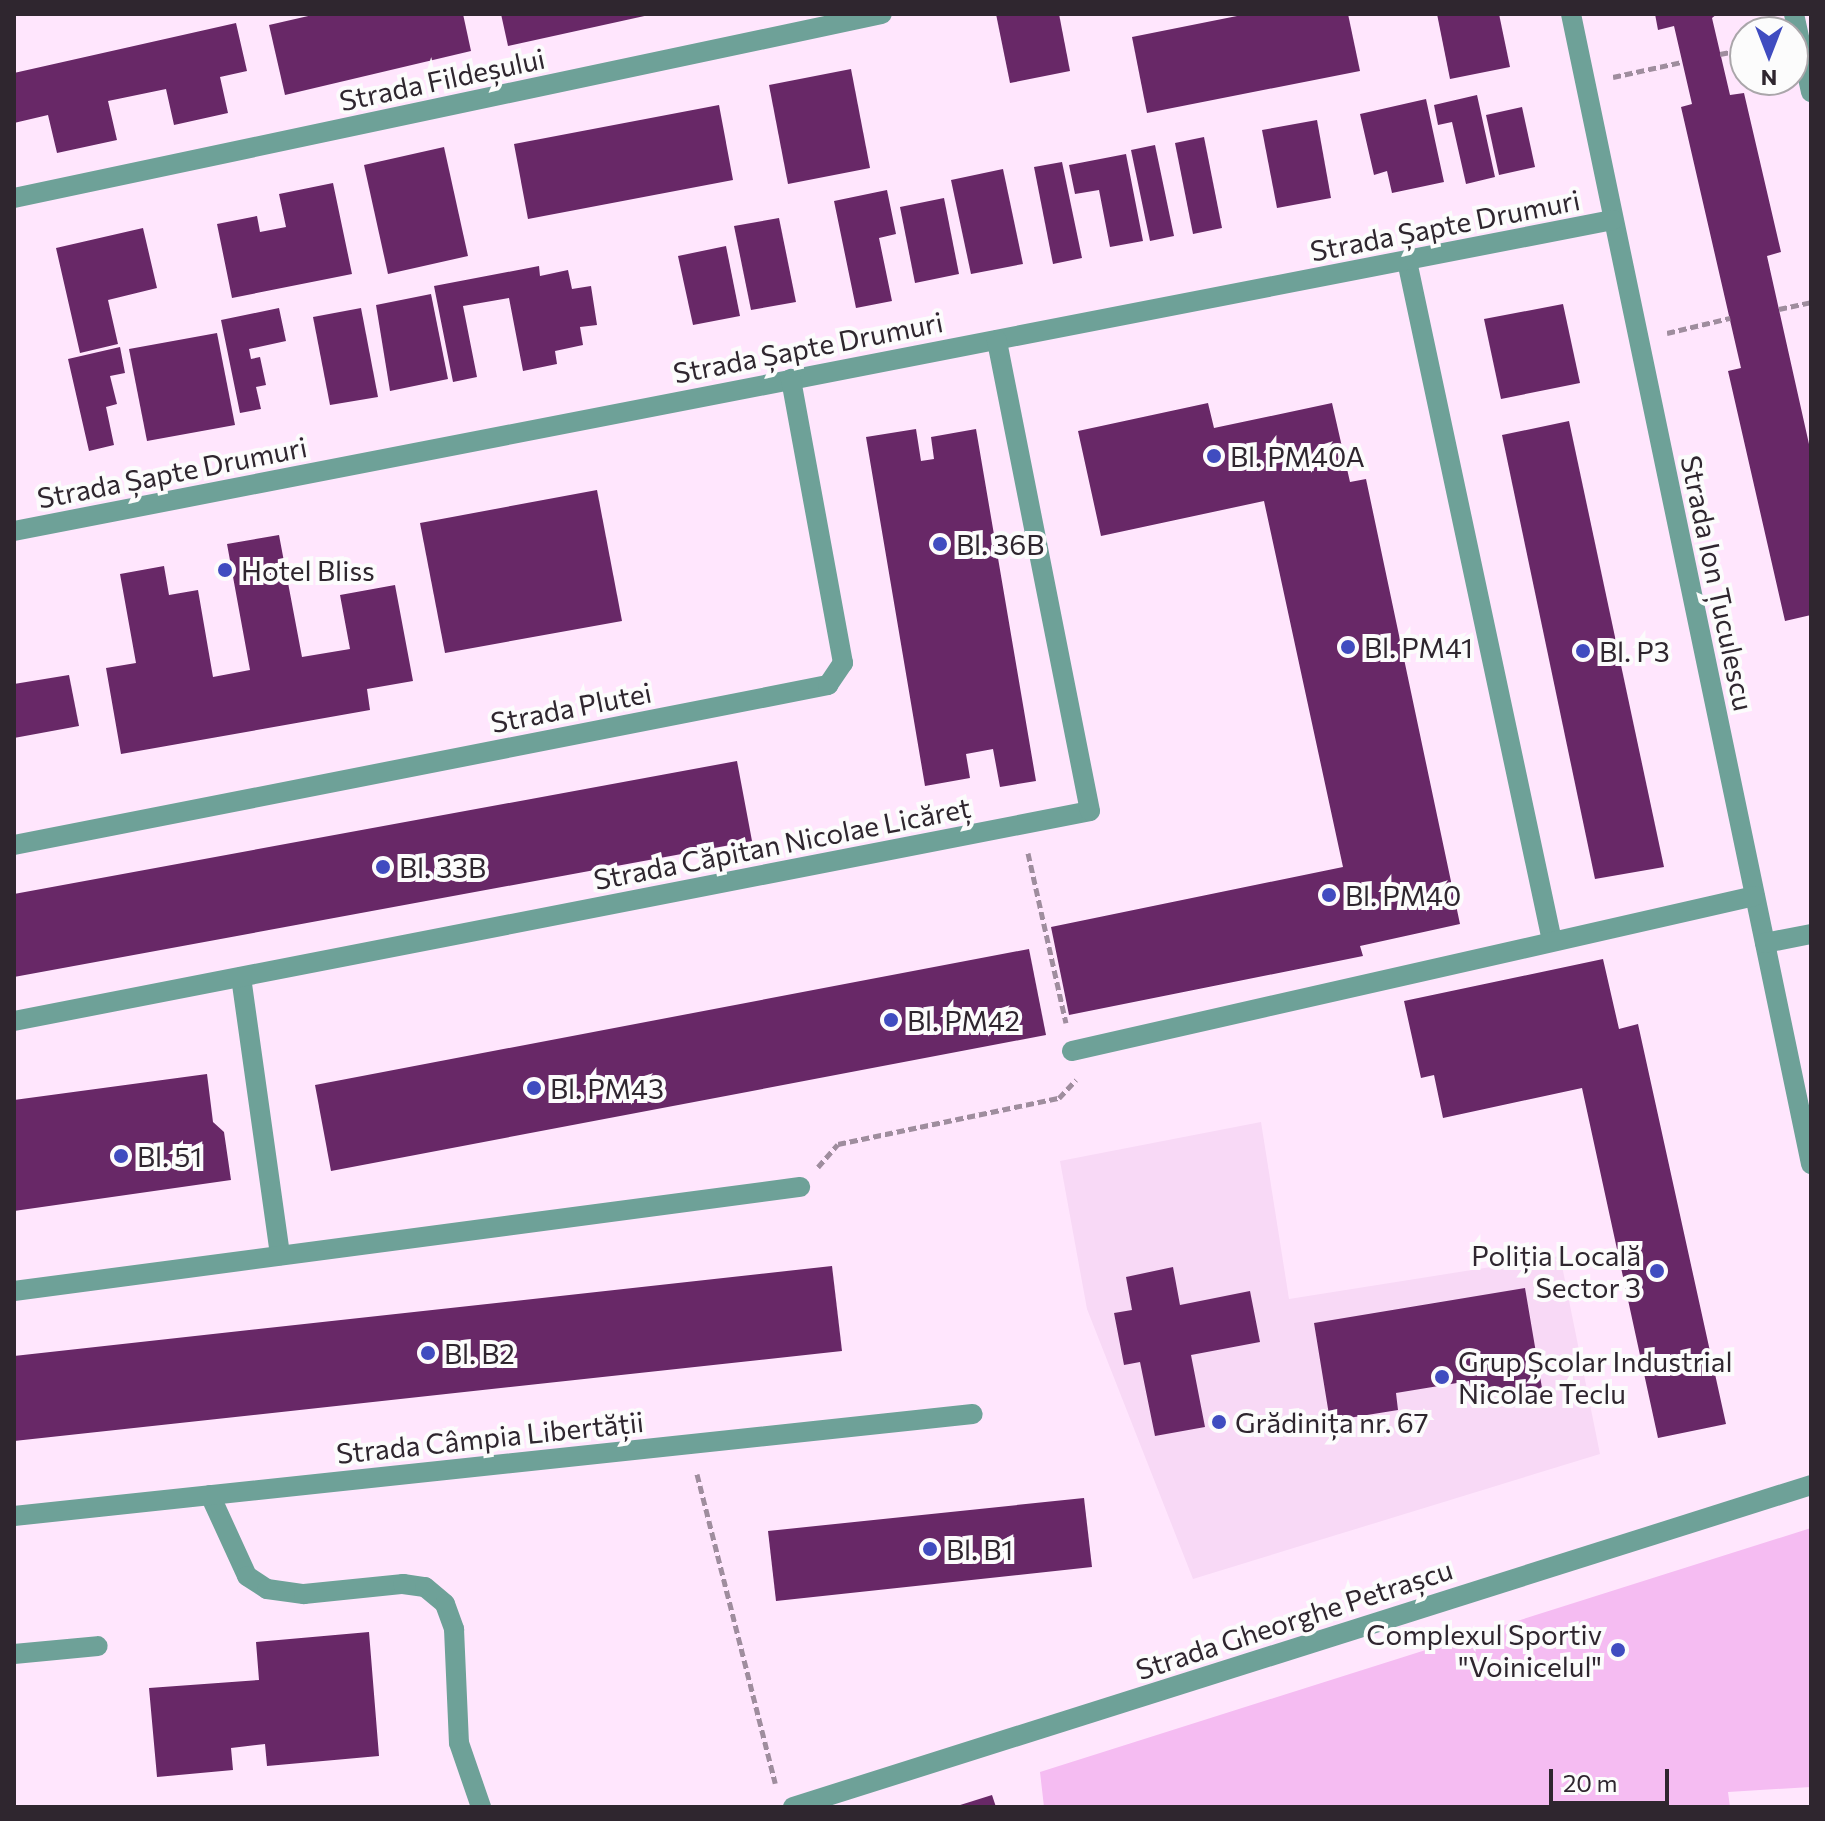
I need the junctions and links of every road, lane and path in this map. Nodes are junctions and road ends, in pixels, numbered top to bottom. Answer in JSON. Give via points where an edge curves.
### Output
{"nodes":[{"id":1,"x":882,"y":14,"type":"edge"},
{"id":2,"x":1571,"y":14,"type":"edge"},
{"id":3,"x":1794,"y":14,"type":"edge"},
{"id":4,"x":1729,"y":52,"type":"edge"},
{"id":5,"x":1720,"y":54,"type":"dead end"},
{"id":6,"x":1682,"y":62,"type":"dead end"},
{"id":7,"x":1585,"y":83,"type":"junction"},
{"id":8,"x":1811,"y":92,"type":"edge"},
{"id":9,"x":14,"y":198,"type":"edge"},
{"id":10,"x":1613,"y":220,"type":"junction"},
{"id":11,"x":1407,"y":261,"type":"junction"},
{"id":12,"x":1811,"y":302,"type":"edge"},
{"id":13,"x":1779,"y":309,"type":"dead end"},
{"id":14,"x":1730,"y":318,"type":"dead end"},
{"id":15,"x":1638,"y":339,"type":"junction"},
{"id":16,"x":997,"y":340,"type":"junction"},
{"id":17,"x":791,"y":379,"type":"junction"},
{"id":18,"x":14,"y":531,"type":"edge"},
{"id":19,"x":1022,"y":825,"type":"junction"},
{"id":20,"x":14,"y":845,"type":"edge"},
{"id":21,"x":1755,"y":896,"type":"junction"},
{"id":22,"x":1811,"y":934,"type":"edge"},
{"id":23,"x":1552,"y":941,"type":"junction"},
{"id":24,"x":1765,"y":943,"type":"junction"},
{"id":25,"x":241,"y":977,"type":"junction"},
{"id":26,"x":14,"y":1021,"type":"edge"},
{"id":27,"x":1072,"y":1051,"type":"junction"},
{"id":28,"x":1811,"y":1164,"type":"edge"},
{"id":29,"x":800,"y":1187,"type":"joint"},
{"id":30,"x":280,"y":1255,"type":"junction"},
{"id":31,"x":14,"y":1291,"type":"edge"},
{"id":32,"x":973,"y":1414,"type":"dead end"},
{"id":33,"x":689,"y":1444,"type":"junction"},
{"id":34,"x":1811,"y":1485,"type":"edge"},
{"id":35,"x":210,"y":1495,"type":"junction"},
{"id":36,"x":14,"y":1516,"type":"edge"},
{"id":37,"x":98,"y":1646,"type":"dead end"},
{"id":38,"x":14,"y":1654,"type":"edge"},
{"id":39,"x":777,"y":1792,"type":"dead end"},
{"id":40,"x":804,"y":1805,"type":"edge"},
{"id":41,"x":481,"y":1807,"type":"edge"}],
"edges":[{"from":1,"to":9,"type":"street","name":"Strada Fildeșului"},
{"from":2,"to":7,"type":"street","name":"Strada Ion Țuculescu"},
{"from":3,"to":8,"type":"street"},
{"from":4,"to":5,"type":"path"},
{"from":6,"to":7,"type":"path"},
{"from":7,"to":10,"type":"street","name":"Strada Ion Țuculescu"},
{"from":10,"to":11,"type":"street","name":"Strada Șapte Drumuri"},
{"from":10,"to":15,"type":"street","name":"Strada Ion Țuculescu"},
{"from":11,"to":16,"type":"street","name":"Strada Șapte Drumuri"},
{"from":11,"to":23,"type":"street"},
{"from":12,"to":13,"type":"path"},
{"from":14,"to":15,"type":"path"},
{"from":15,"to":21,"type":"street","name":"Strada Ion Țuculescu"},
{"from":16,"to":17,"type":"street","name":"Strada Șapte Drumuri"},
{"from":16,"to":19,"type":"street","name":"Strada Căpitan Nicolae Licăreț","via":[[1090,811]]},
{"from":17,"to":18,"type":"street","name":"Strada Șapte Drumuri"},
{"from":17,"to":20,"type":"street","name":"Strada Plutei","via":[[843,663],[828,685]]},
{"from":19,"to":25,"type":"street","name":"Strada Căpitan Nicolae Licăreț"},
{"from":19,"to":27,"type":"path"},
{"from":21,"to":23,"type":"street"},
{"from":21,"to":24,"type":"street","name":"Strada Ion Țuculescu"},
{"from":22,"to":24,"type":"street"},
{"from":23,"to":27,"type":"street"},
{"from":24,"to":28,"type":"street","name":"Strada Ion Țuculescu"},
{"from":25,"to":26,"type":"street","name":"Strada Căpitan Nicolae Licăreț"},
{"from":25,"to":30,"type":"street"},
{"from":27,"to":29,"type":"path","via":[[1077,1077],[1073,1089],[1059,1098],[838,1144]]},
{"from":29,"to":30,"type":"street"},
{"from":30,"to":31,"type":"street"},
{"from":32,"to":33,"type":"street","name":"Strada Câmpia Libertății"},
{"from":33,"to":35,"type":"street","name":"Strada Câmpia Libertății"},
{"from":33,"to":39,"type":"path"},
{"from":34,"to":40,"type":"street","name":"Strada Gheorghe Petrașcu"},
{"from":35,"to":36,"type":"street","name":"Strada Câmpia Libertății"},
{"from":35,"to":41,"type":"street","via":[[247,1576],[267,1589],[304,1594],[403,1584],[425,1587],[445,1604],[454,1629],[459,1743]]},
{"from":37,"to":38,"type":"street"}]}
